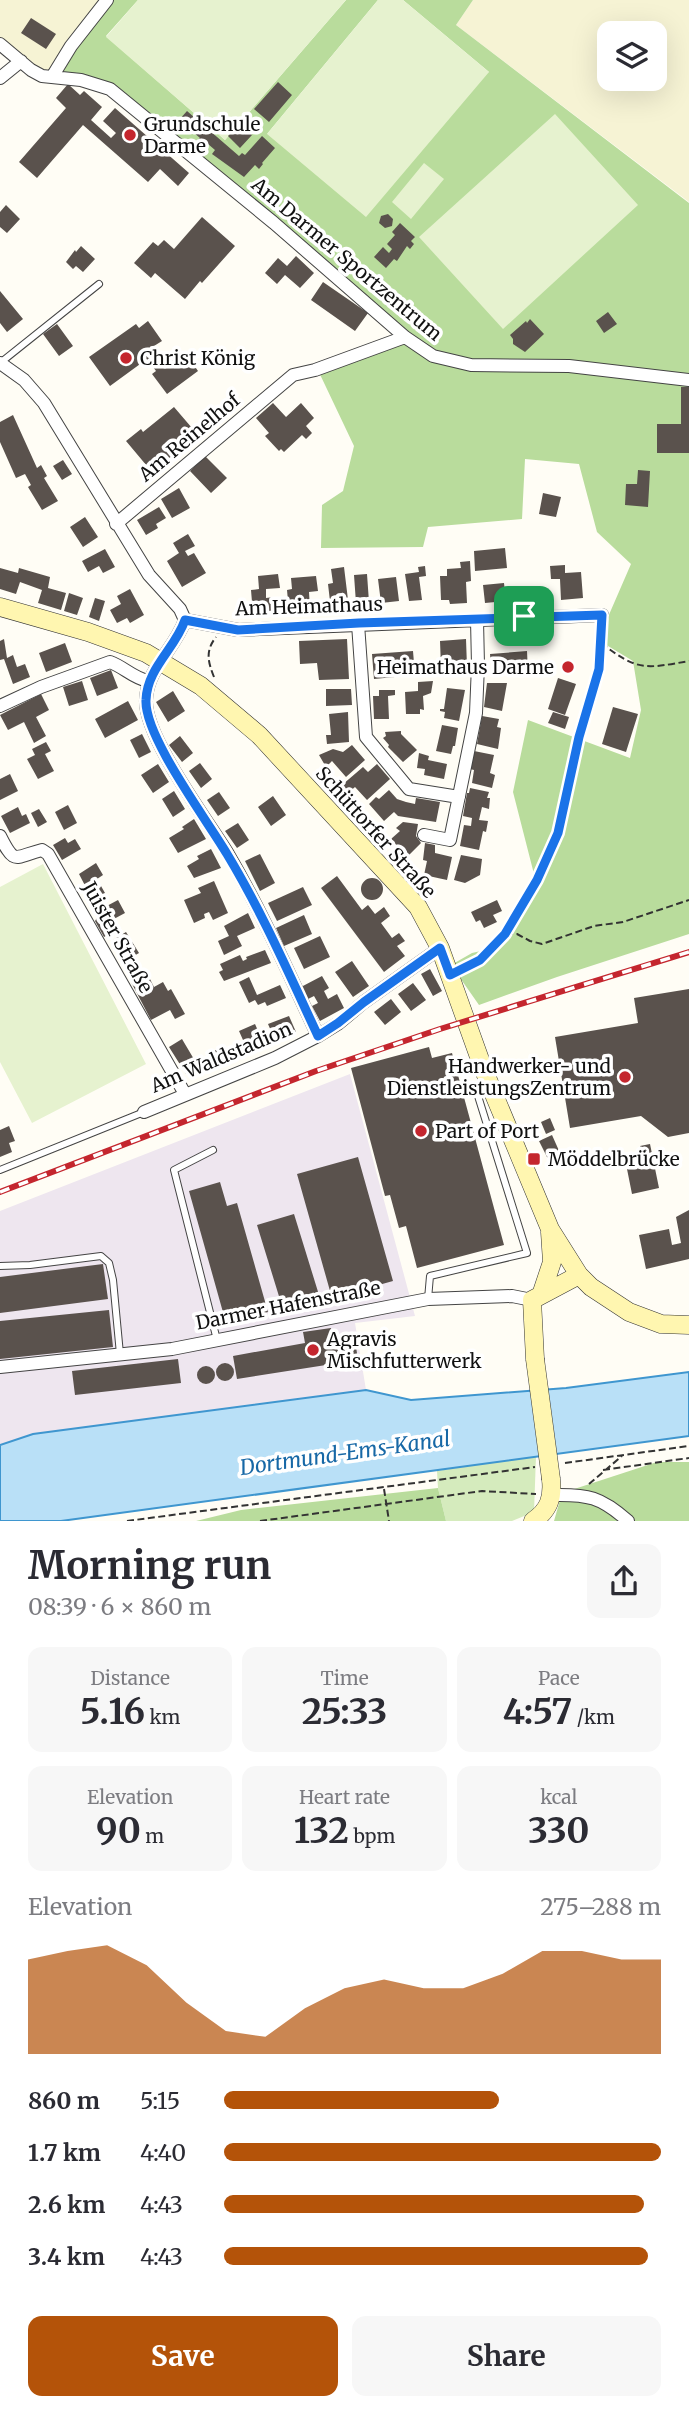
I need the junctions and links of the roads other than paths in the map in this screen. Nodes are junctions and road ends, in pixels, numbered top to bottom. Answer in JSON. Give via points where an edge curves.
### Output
{"nodes":[{"id":1,"x":107,"y":0,"type":"edge"},
{"id":2,"x":0,"y":44,"type":"edge"},
{"id":3,"x":21,"y":61,"type":"junction"},
{"id":4,"x":52,"y":77,"type":"junction"},
{"id":5,"x":0,"y":78,"type":"edge"},
{"id":6,"x":99,"y":284,"type":"dead end"},
{"id":7,"x":405,"y":337,"type":"junction"},
{"id":8,"x":0,"y":363,"type":"edge"},
{"id":9,"x":689,"y":380,"type":"edge"},
{"id":10,"x":116,"y":524,"type":"junction"},
{"id":11,"x":0,"y":607,"type":"edge"},
{"id":12,"x":602,"y":615,"type":"road end"},
{"id":13,"x":185,"y":620,"type":"junction"},
{"id":14,"x":477,"y":620,"type":"junction"},
{"id":15,"x":358,"y":624,"type":"junction"},
{"id":16,"x":161,"y":661,"type":"junction"},
{"id":17,"x":148,"y":681,"type":"junction"},
{"id":18,"x":0,"y":706,"type":"edge"},
{"id":19,"x":459,"y":797,"type":"junction"},
{"id":20,"x":424,"y":835,"type":"dead end"},
{"id":21,"x":0,"y":836,"type":"edge"},
{"id":22,"x":440,"y":948,"type":"junction"},
{"id":23,"x":318,"y":1036,"type":"junction"},
{"id":24,"x":185,"y":1094,"type":"junction"},
{"id":25,"x":478,"y":1096,"type":"dead end"},
{"id":26,"x":144,"y":1112,"type":"joint"},
{"id":27,"x":213,"y":1150,"type":"dead end"},
{"id":28,"x":0,"y":1170,"type":"edge"},
{"id":29,"x":550,"y":1229,"type":"junction"},
{"id":30,"x":0,"y":1266,"type":"edge"},
{"id":31,"x":579,"y":1275,"type":"junction"},
{"id":32,"x":536,"y":1297,"type":"junction"},
{"id":33,"x":428,"y":1299,"type":"junction"},
{"id":34,"x":689,"y":1325,"type":"edge"},
{"id":35,"x":217,"y":1340,"type":"junction"},
{"id":36,"x":120,"y":1354,"type":"junction"},
{"id":37,"x":0,"y":1367,"type":"edge"},
{"id":38,"x":552,"y":1487,"type":"junction"},
{"id":39,"x":533,"y":1521,"type":"edge"},
{"id":40,"x":628,"y":1521,"type":"edge"}],
"edges":[{"from":1,"to":4,"type":"street"},
{"from":2,"to":3,"type":"street","name":"Am Darmer Sportzentrum"},
{"from":3,"to":4,"type":"street","name":"Am Darmer Sportzentrum"},
{"from":3,"to":5,"type":"street"},
{"from":4,"to":7,"type":"street","name":"Am Darmer Sportzentrum","via":[[110,89]]},
{"from":6,"to":8,"type":"lane"},
{"from":7,"to":9,"type":"street","name":"Am Darmer Sportzentrum","via":[[433,356],[471,365],[569,366]]},
{"from":7,"to":10,"type":"street","name":"Am Reinelhof","via":[[293,375]]},
{"from":8,"to":10,"type":"street","via":[[24,380],[44,403]]},
{"from":10,"to":13,"type":"street"},
{"from":11,"to":16,"type":"main road","name":"Schüttorfer Straße","via":[[88,632]]},
{"from":12,"to":14,"type":"street","name":"Am Heimathaus"},
{"from":13,"to":15,"type":"street","name":"Am Heimathaus","via":[[238,630]]},
{"from":13,"to":16,"type":"street"},
{"from":14,"to":15,"type":"street","name":"Am Heimathaus"},
{"from":14,"to":19,"type":"street","via":[[476,712]]},
{"from":15,"to":19,"type":"street","via":[[366,737],[409,789]]},
{"from":16,"to":17,"type":"street"},
{"from":16,"to":22,"type":"main road","name":"Schüttorfer Straße","via":[[259,735],[405,890]]},
{"from":17,"to":18,"type":"street","via":[[110,662]]},
{"from":17,"to":23,"type":"street","via":[[147,716],[158,739],[234,865]]},
{"from":19,"to":20,"type":"street","via":[[450,840]]},
{"from":21,"to":24,"type":"street","name":"Juister Straße","via":[[14,858],[42,850],[48,855]]},
{"from":22,"to":23,"type":"street","name":"Am Waldstadion"},
{"from":22,"to":29,"type":"main road","name":"Schüttorfer Straße","via":[[483,1068]]},
{"from":23,"to":24,"type":"street","name":"Am Waldstadion"},
{"from":24,"to":26,"type":"street","name":"Am Waldstadion"},
{"from":25,"to":33,"type":"lane","via":[[527,1253],[430,1276]]},
{"from":26,"to":28,"type":"lane","name":"Am Waldstadion"},
{"from":27,"to":35,"type":"lane","via":[[174,1170]]},
{"from":29,"to":31,"type":"main road","name":"Schüttorfer Straße"},
{"from":29,"to":32,"type":"main road","via":[[552,1262]]},
{"from":30,"to":36,"type":"lane","via":[[101,1256],[109,1263],[113,1280]]},
{"from":31,"to":32,"type":"main road"},
{"from":31,"to":34,"type":"main road","name":"Schüttorfer Straße","via":[[629,1312],[661,1324]]},
{"from":32,"to":33,"type":"street","name":"Darmer Hafenstraße"},
{"from":32,"to":38,"type":"main road","bridge":true,"via":[[535,1359]]},
{"from":33,"to":35,"type":"street","name":"Darmer Hafenstraße"},
{"from":35,"to":36,"type":"street","name":"Darmer Hafenstraße"},
{"from":36,"to":37,"type":"street","name":"Darmer Hafenstraße"},
{"from":38,"to":39,"type":"main road","via":[[549,1504]]},
{"from":38,"to":40,"type":"street","via":[[597,1498]]}]}
